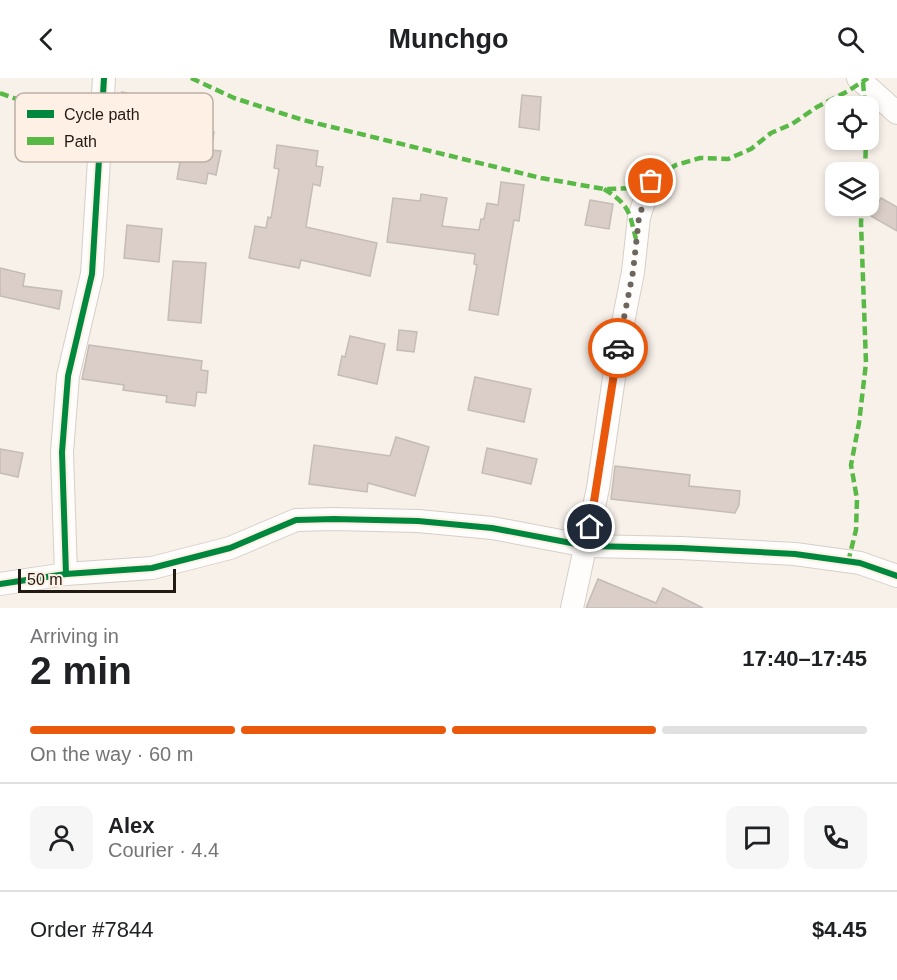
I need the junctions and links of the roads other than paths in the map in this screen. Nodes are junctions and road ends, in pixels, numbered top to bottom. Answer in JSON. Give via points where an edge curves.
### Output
{"nodes":[{"id":1,"x":104,"y":78,"type":"edge"},
{"id":2,"x":858,"y":78,"type":"edge"},
{"id":3,"x":103,"y":93,"type":"edge"},
{"id":4,"x":897,"y":113,"type":"edge"},
{"id":5,"x":99,"y":162,"type":"edge"},
{"id":6,"x":651,"y":181,"type":"dead end"},
{"id":7,"x":587,"y":546,"type":"junction"},
{"id":8,"x":66,"y":574,"type":"junction"},
{"id":9,"x":897,"y":576,"type":"edge"},
{"id":10,"x":0,"y":584,"type":"edge"},
{"id":11,"x":572,"y":608,"type":"edge"}],
"edges":[{"from":1,"to":3,"type":"street"},
{"from":2,"to":4,"type":"street"},
{"from":5,"to":8,"type":"street","via":[[92,274],[68,376],[62,452]]},
{"from":6,"to":7,"type":"street","via":[[639,217]]},
{"from":7,"to":8,"type":"street","via":[[492,528],[418,521],[297,520],[230,548],[152,568]]},
{"from":7,"to":9,"type":"street","via":[[795,554],[860,563]]},
{"from":7,"to":11,"type":"street"},
{"from":8,"to":10,"type":"street"}]}
